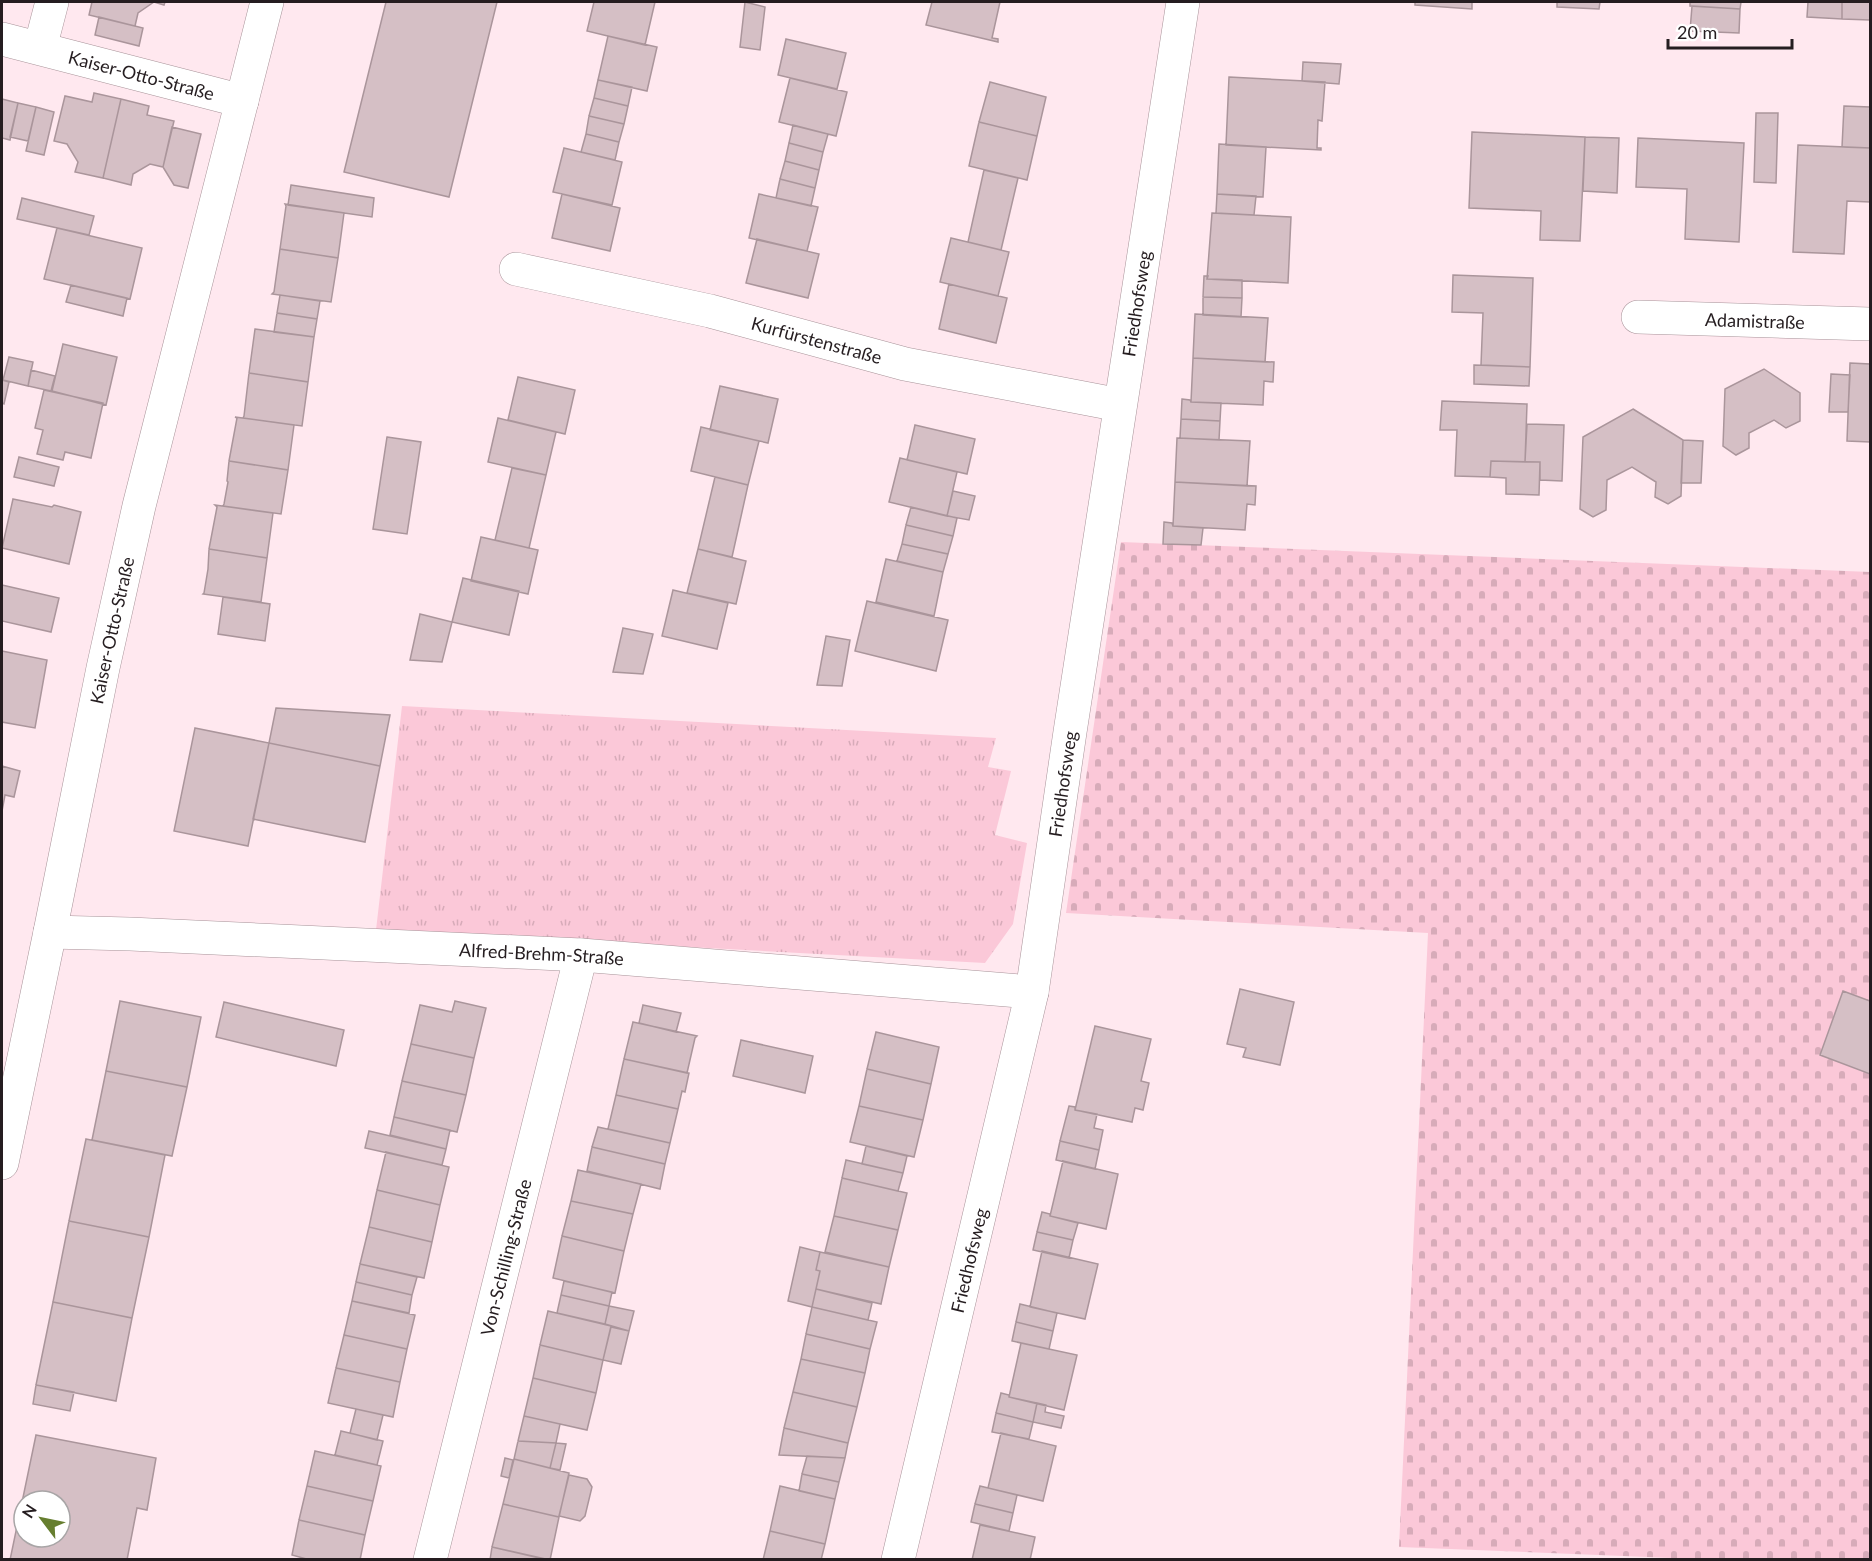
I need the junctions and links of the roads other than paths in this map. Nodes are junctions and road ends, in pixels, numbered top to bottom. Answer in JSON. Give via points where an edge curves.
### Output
{"nodes":[{"id":1,"x":52,"y":2,"type":"edge"},
{"id":2,"x":267,"y":2,"type":"edge"},
{"id":3,"x":1183,"y":2,"type":"edge"},
{"id":4,"x":2,"y":39,"type":"edge"},
{"id":5,"x":40,"y":48,"type":"junction"},
{"id":6,"x":242,"y":101,"type":"junction"},
{"id":7,"x":516,"y":269,"type":"dead end"},
{"id":8,"x":1638,"y":317,"type":"dead end"},
{"id":9,"x":1870,"y":324,"type":"edge"},
{"id":10,"x":1120,"y":405,"type":"junction"},
{"id":11,"x":50,"y":932,"type":"junction"},
{"id":12,"x":581,"y":955,"type":"junction"},
{"id":13,"x":1032,"y":992,"type":"junction"},
{"id":14,"x":10,"y":1074,"type":"edge"},
{"id":15,"x":2,"y":1163,"type":"edge"},
{"id":16,"x":430,"y":1560,"type":"edge"},
{"id":17,"x":898,"y":1560,"type":"edge"}],
"edges":[{"from":1,"to":5,"type":"street"},
{"from":2,"to":6,"type":"street","name":"Kaiser-Otto-Straße"},
{"from":3,"to":10,"type":"street","name":"Friedhofsweg"},
{"from":4,"to":5,"type":"street","name":"Kaiser-Otto-Straße"},
{"from":5,"to":6,"type":"street","name":"Kaiser-Otto-Straße"},
{"from":6,"to":11,"type":"street","name":"Kaiser-Otto-Straße","via":[[139,506]]},
{"from":7,"to":10,"type":"street","name":"Kurfürstenstraße","via":[[710,311],[905,364]]},
{"from":8,"to":9,"type":"street","name":"Adamistraße"},
{"from":10,"to":13,"type":"street","name":"Friedhofsweg"},
{"from":11,"to":12,"type":"street","name":"Alfred-Brehm-Straße"},
{"from":11,"to":14,"type":"street","name":"Kaiser-Otto-Straße"},
{"from":12,"to":13,"type":"street","name":"Alfred-Brehm-Straße"},
{"from":12,"to":16,"type":"street","name":"Von-Schilling-Straße"},
{"from":13,"to":17,"type":"street","name":"Friedhofsweg"},
{"from":14,"to":15,"type":"street","name":"Kaiser-Otto-Straße"}]}
